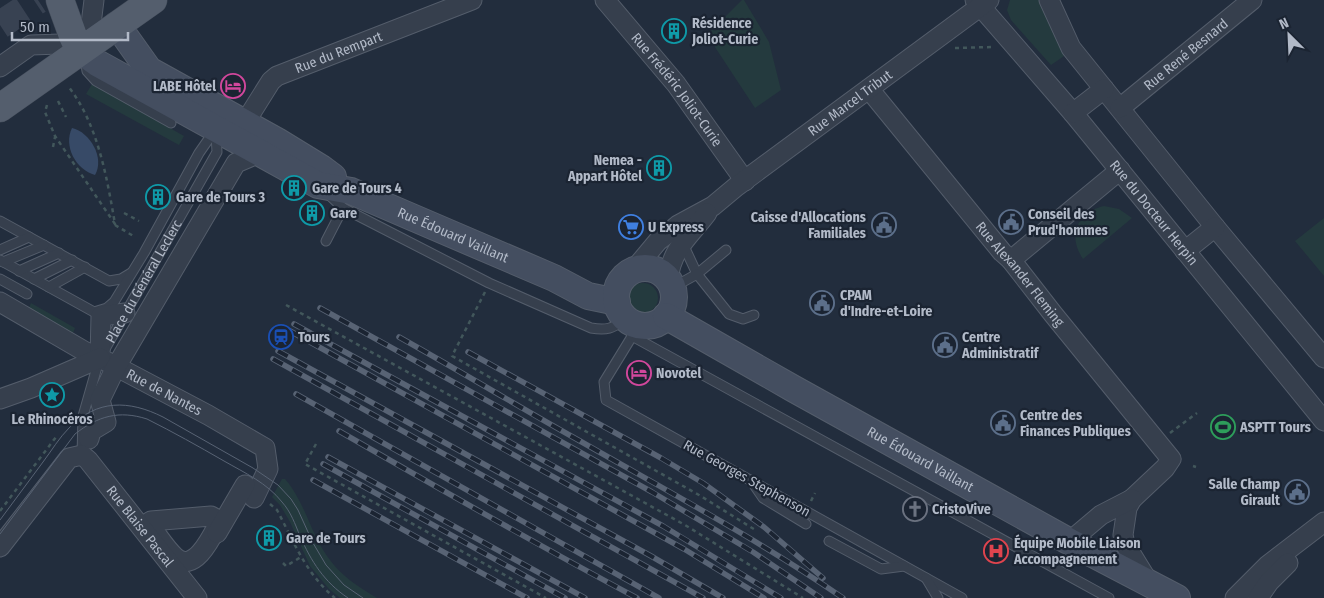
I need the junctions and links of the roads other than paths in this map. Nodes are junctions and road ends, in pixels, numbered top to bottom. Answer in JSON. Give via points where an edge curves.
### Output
{"nodes":[{"id":1,"x":60,"y":0,"type":"edge"},
{"id":2,"x":94,"y":0,"type":"edge"},
{"id":3,"x":152,"y":0,"type":"edge"},
{"id":4,"x":472,"y":0,"type":"edge"},
{"id":5,"x":605,"y":0,"type":"edge"},
{"id":6,"x":1050,"y":0,"type":"edge"},
{"id":7,"x":1252,"y":0,"type":"edge"},
{"id":8,"x":981,"y":2,"type":"edge"},
{"id":9,"x":117,"y":25,"type":"junction"},
{"id":10,"x":78,"y":46,"type":"junction"},
{"id":11,"x":0,"y":67,"type":"edge"},
{"id":12,"x":869,"y":89,"type":"junction"},
{"id":13,"x":1104,"y":89,"type":"junction"},
{"id":14,"x":0,"y":108,"type":"edge"},
{"id":15,"x":1120,"y":108,"type":"junction"},
{"id":16,"x":1074,"y":113,"type":"junction"},
{"id":17,"x":171,"y":123,"type":"dead end"},
{"id":18,"x":234,"y":132,"type":"junction"},
{"id":19,"x":1120,"y":170,"type":"junction"},
{"id":20,"x":745,"y":181,"type":"junction"},
{"id":21,"x":347,"y":200,"type":"junction"},
{"id":22,"x":713,"y":206,"type":"junction"},
{"id":23,"x":0,"y":221,"type":"edge"},
{"id":24,"x":11,"y":227,"type":"junction"},
{"id":25,"x":1215,"y":227,"type":"junction"},
{"id":26,"x":0,"y":232,"type":"edge"},
{"id":27,"x":29,"y":237,"type":"junction"},
{"id":28,"x":326,"y":241,"type":"dead end"},
{"id":29,"x":682,"y":243,"type":"junction"},
{"id":30,"x":44,"y":245,"type":"junction"},
{"id":31,"x":0,"y":250,"type":"edge"},
{"id":32,"x":726,"y":250,"type":"dead end"},
{"id":33,"x":1185,"y":251,"type":"junction"},
{"id":34,"x":59,"y":253,"type":"junction"},
{"id":35,"x":72,"y":260,"type":"junction"},
{"id":36,"x":1011,"y":260,"type":"junction"},
{"id":37,"x":2,"y":261,"type":"edge"},
{"id":38,"x":85,"y":268,"type":"junction"},
{"id":39,"x":19,"y":271,"type":"junction"},
{"id":40,"x":133,"y":272,"type":"junction"},
{"id":41,"x":697,"y":274,"type":"junction"},
{"id":42,"x":0,"y":279,"type":"edge"},
{"id":43,"x":34,"y":279,"type":"junction"},
{"id":44,"x":670,"y":284,"type":"junction"},
{"id":45,"x":49,"y":287,"type":"junction"},
{"id":46,"x":28,"y":294,"type":"dead end"},
{"id":47,"x":0,"y":302,"type":"edge"},
{"id":48,"x":628,"y":306,"type":"junction"},
{"id":49,"x":104,"y":312,"type":"junction"},
{"id":50,"x":125,"y":314,"type":"junction"},
{"id":51,"x":754,"y":315,"type":"dead end"},
{"id":52,"x":666,"y":316,"type":"junction"},
{"id":53,"x":100,"y":358,"type":"junction"},
{"id":54,"x":1324,"y":358,"type":"edge"},
{"id":55,"x":116,"y":367,"type":"junction"},
{"id":56,"x":0,"y":399,"type":"edge"},
{"id":57,"x":1324,"y":421,"type":"edge"},
{"id":58,"x":85,"y":447,"type":"junction"},
{"id":59,"x":751,"y":480,"type":"junction"},
{"id":60,"x":1132,"y":499,"type":"junction"},
{"id":61,"x":1324,"y":522,"type":"edge"},
{"id":62,"x":806,"y":524,"type":"dead end"},
{"id":63,"x":1324,"y":531,"type":"edge"},
{"id":64,"x":829,"y":541,"type":"dead end"},
{"id":65,"x":1069,"y":542,"type":"junction"},
{"id":66,"x":0,"y":547,"type":"edge"},
{"id":67,"x":905,"y":566,"type":"junction"},
{"id":68,"x":926,"y":578,"type":"junction"},
{"id":69,"x":184,"y":581,"type":"junction"},
{"id":70,"x":1149,"y":583,"type":"junction"},
{"id":71,"x":197,"y":598,"type":"edge"},
{"id":72,"x":938,"y":598,"type":"edge"},
{"id":73,"x":962,"y":598,"type":"edge"},
{"id":74,"x":1110,"y":598,"type":"edge"},
{"id":75,"x":1177,"y":598,"type":"edge"},
{"id":76,"x":1235,"y":598,"type":"edge"},
{"id":77,"x":1258,"y":598,"type":"edge"}],
"edges":[{"from":1,"to":10,"type":"main road"},
{"from":2,"to":10,"type":"street","via":[[91,24]]},
{"from":3,"to":9,"type":"main road"},
{"from":4,"to":18,"type":"street","name":"Rue du Rempart","via":[[277,76]]},
{"from":5,"to":20,"type":"street","name":"Rue Frédéric Joliot-Curie","via":[[676,84]]},
{"from":6,"to":13,"type":"street","via":[[1071,48]]},
{"from":7,"to":15,"type":"street","name":"Rue René Besnard"},
{"from":8,"to":12,"type":"street","name":"Rue Marcel Tribut"},
{"from":8,"to":16,"type":"street","name":"Rue du Docteur Herpin"},
{"from":9,"to":10,"type":"main road"},
{"from":9,"to":18,"type":"main road","via":[[148,70]]},
{"from":10,"to":11,"type":"street","via":[[31,45]]},
{"from":10,"to":14,"type":"main road"},
{"from":10,"to":17,"type":"lane","via":[[87,71],[96,81]]},
{"from":10,"to":18,"type":"main road"},
{"from":12,"to":20,"type":"street","name":"Rue Marcel Tribut"},
{"from":12,"to":36,"type":"street","name":"Rue Alexander Fleming"},
{"from":13,"to":15,"type":"street"},
{"from":13,"to":16,"type":"street"},
{"from":15,"to":25,"type":"street"},
{"from":16,"to":19,"type":"street","name":"Rue du Docteur Herpin"},
{"from":18,"to":21,"type":"main road","name":"Rue Édouard Vaillant"},
{"from":18,"to":21,"type":"main road","name":"Rue Édouard Vaillant","via":[[321,168]]},
{"from":18,"to":40,"type":"lane","name":"Place du Général Leclerc","via":[[199,154]]},
{"from":18,"to":50,"type":"lane","name":"Place du Général Leclerc","via":[[217,152]]},
{"from":18,"to":55,"type":"street","name":"Place du Général Leclerc","via":[[236,163]]},
{"from":19,"to":33,"type":"street","name":"Rue du Docteur Herpin"},
{"from":19,"to":36,"type":"street"},
{"from":20,"to":22,"type":"street","name":"Rue Marcel Tribut"},
{"from":21,"to":28,"type":"lane"},
{"from":21,"to":48,"type":"main road","name":"Rue Édouard Vaillant","via":[[554,278],[607,286]]},
{"from":21,"to":48,"type":"lane","via":[[489,283],[592,328],[612,328]]},
{"from":22,"to":29,"type":"street","name":"Rue Marcel Tribut"},
{"from":22,"to":48,"type":"street","name":"Rue Marcel Tribut","via":[[666,235]]},
{"from":23,"to":24,"type":"lane","name":"Place du Général Leclerc"},
{"from":24,"to":26,"type":"lane"},
{"from":24,"to":27,"type":"lane","name":"Place du Général Leclerc"},
{"from":25,"to":33,"type":"street"},
{"from":25,"to":54,"type":"street"},
{"from":27,"to":30,"type":"lane","name":"Place du Général Leclerc"},
{"from":27,"to":31,"type":"lane"},
{"from":29,"to":41,"type":"lane"},
{"from":29,"to":44,"type":"street","name":"Rue Marcel Tribut","via":[[672,258]]},
{"from":30,"to":34,"type":"lane","name":"Place du Général Leclerc"},
{"from":30,"to":37,"type":"lane","name":"Place du Général Leclerc"},
{"from":32,"to":41,"type":"lane"},
{"from":33,"to":57,"type":"street","name":"Rue du Docteur Herpin"},
{"from":34,"to":35,"type":"lane","name":"Place du Général Leclerc"},
{"from":34,"to":39,"type":"lane"},
{"from":35,"to":38,"type":"lane","name":"Place du Général Leclerc"},
{"from":35,"to":43,"type":"lane"},
{"from":36,"to":60,"type":"street","name":"Rue Alexander Fleming","via":[[1171,459]]},
{"from":37,"to":39,"type":"lane","name":"Place du Général Leclerc"},
{"from":38,"to":40,"type":"lane","name":"Place du Général Leclerc","via":[[109,280],[121,279]]},
{"from":38,"to":45,"type":"lane"},
{"from":39,"to":43,"type":"lane","name":"Place du Général Leclerc"},
{"from":40,"to":49,"type":"lane","name":"Place du Général Leclerc"},
{"from":41,"to":44,"type":"lane"},
{"from":41,"to":51,"type":"lane","via":[[729,314],[743,319]]},
{"from":42,"to":46,"type":"lane"},
{"from":43,"to":45,"type":"lane","name":"Place du Général Leclerc"},
{"from":44,"to":48,"type":"main road","via":[[660,273],[642,268]]},
{"from":44,"to":52,"type":"main road","via":[[674,298]]},
{"from":45,"to":49,"type":"lane","name":"Place du Général Leclerc","via":[[94,312]]},
{"from":47,"to":53,"type":"street","name":"Place du Général Leclerc"},
{"from":48,"to":52,"type":"main road","via":[[649,326]]},
{"from":48,"to":59,"type":"lane","name":"Rue Georges Stephenson","via":[[604,382],[606,400]]},
{"from":48,"to":74,"type":"lane"},
{"from":49,"to":50,"type":"street"},
{"from":49,"to":53,"type":"street"},
{"from":50,"to":53,"type":"lane","name":"Place du Général Leclerc"},
{"from":52,"to":65,"type":"main road","name":"Rue Édouard Vaillant"},
{"from":53,"to":55,"type":"street","name":"Rue de Nantes"},
{"from":53,"to":56,"type":"street"},
{"from":53,"to":58,"type":"lane","via":[[84,416]]},
{"from":55,"to":58,"type":"street","name":"Place du Général Leclerc","via":[[100,400],[106,422],[91,432]]},
{"from":55,"to":69,"type":"street","name":"Rue de Nantes","via":[[265,448],[268,469],[246,492],[196,570]]},
{"from":58,"to":66,"type":"street","via":[[68,458]]},
{"from":58,"to":69,"type":"street","name":"Rue Blaise Pascal","via":[[88,460]]},
{"from":59,"to":62,"type":"lane","via":[[763,498]]},
{"from":59,"to":67,"type":"lane","name":"Rue Georges Stephenson"},
{"from":60,"to":65,"type":"street","via":[[1101,515]]},
{"from":60,"to":70,"type":"street","via":[[1127,508],[1123,535],[1125,544]]},
{"from":61,"to":76,"type":"street","via":[[1268,565]]},
{"from":63,"to":77,"type":"street","via":[[1269,582]]},
{"from":64,"to":67,"type":"lane","via":[[880,569]]},
{"from":65,"to":70,"type":"main road","name":"Rue Édouard Vaillant"},
{"from":67,"to":68,"type":"lane","name":"Rue Georges Stephenson"},
{"from":68,"to":72,"type":"lane"},
{"from":68,"to":73,"type":"lane","name":"Rue Georges Stephenson"},
{"from":69,"to":71,"type":"street","name":"Rue Blaise Pascal"},
{"from":70,"to":75,"type":"main road","name":"Rue Édouard Vaillant"}]}
